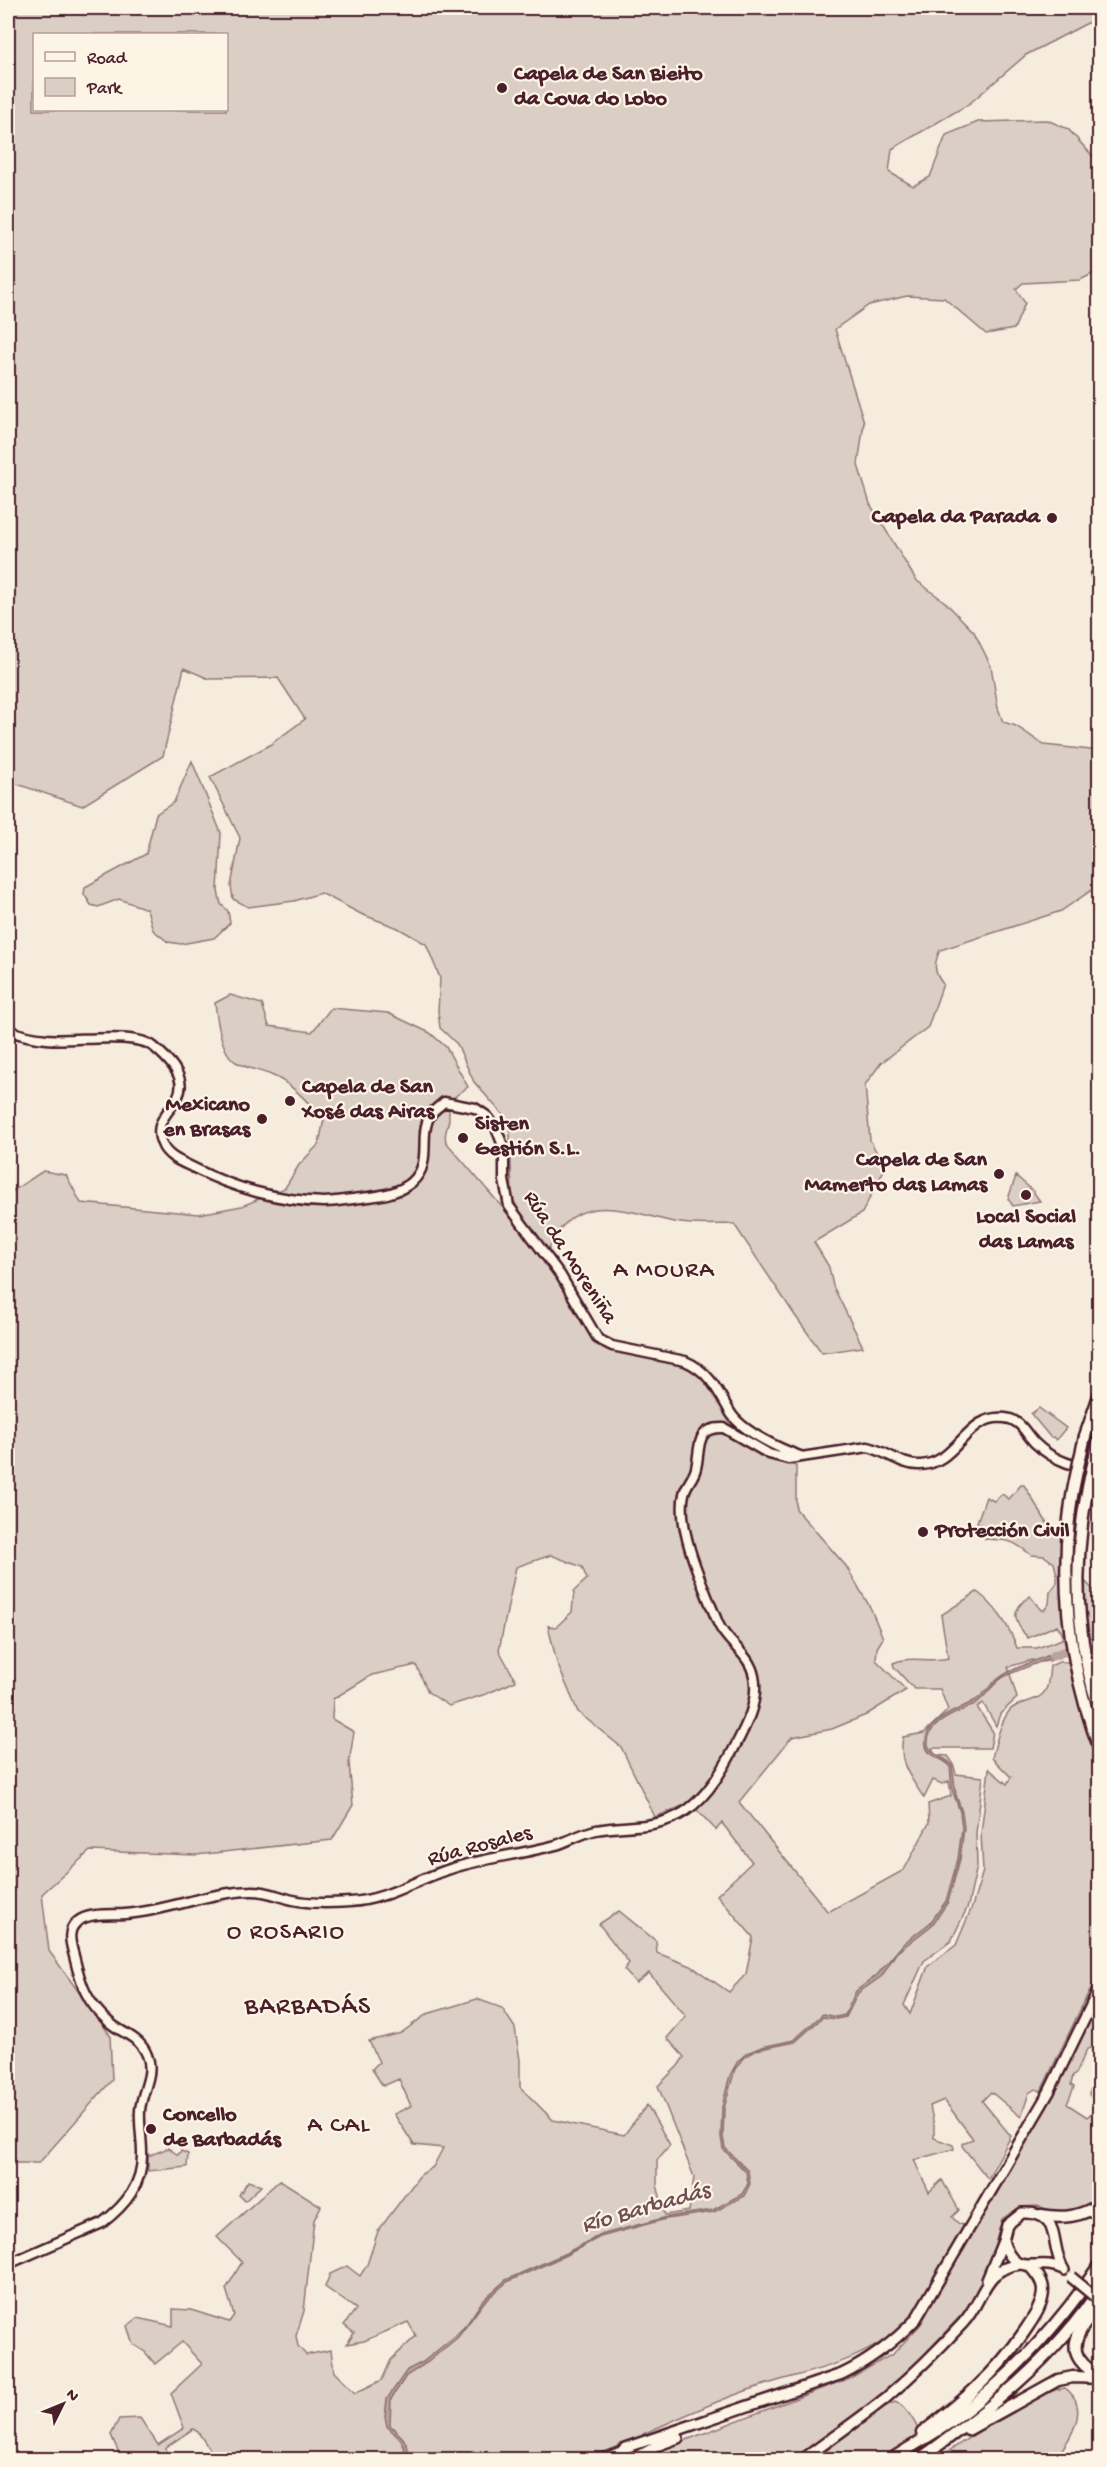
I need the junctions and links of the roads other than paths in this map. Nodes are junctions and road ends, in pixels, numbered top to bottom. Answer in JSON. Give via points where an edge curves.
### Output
{"nodes":[{"id":1,"x":8,"y":1030,"type":"edge"},
{"id":2,"x":1100,"y":1393,"type":"edge"},
{"id":3,"x":1099,"y":1437,"type":"edge"},
{"id":4,"x":806,"y":1458,"type":"junction"},
{"id":5,"x":1100,"y":1468,"type":"edge"},
{"id":6,"x":1100,"y":1711,"type":"edge"},
{"id":7,"x":1100,"y":1750,"type":"edge"},
{"id":8,"x":1100,"y":1987,"type":"edge"},
{"id":9,"x":1100,"y":2204,"type":"edge"},
{"id":10,"x":1041,"y":2215,"type":"junction"},
{"id":11,"x":1003,"y":2241,"type":"junction"},
{"id":12,"x":8,"y":2264,"type":"edge"},
{"id":13,"x":1100,"y":2264,"type":"edge"},
{"id":14,"x":1025,"y":2265,"type":"junction"},
{"id":15,"x":1068,"y":2273,"type":"junction"},
{"id":16,"x":1100,"y":2288,"type":"edge"},
{"id":17,"x":984,"y":2289,"type":"junction"},
{"id":18,"x":1100,"y":2303,"type":"edge"},
{"id":19,"x":1100,"y":2373,"type":"edge"},
{"id":20,"x":1100,"y":2378,"type":"edge"},
{"id":21,"x":808,"y":2386,"type":"junction"},
{"id":22,"x":631,"y":2447,"type":"junction"},
{"id":23,"x":621,"y":2456,"type":"edge"},
{"id":24,"x":920,"y":2458,"type":"edge"},
{"id":25,"x":639,"y":2459,"type":"edge"},
{"id":26,"x":600,"y":2460,"type":"edge"},
{"id":27,"x":802,"y":2460,"type":"edge"},
{"id":28,"x":881,"y":2460,"type":"edge"},
{"id":29,"x":890,"y":2460,"type":"edge"}],
"edges":[{"from":1,"to":4,"type":"street","name":"Rúa da Moreniña","via":[[48,1039],[138,1040],[153,1046],[173,1067],[181,1084],[180,1094],[160,1125],[161,1142],[167,1152],[224,1182],[267,1194],[324,1202],[400,1190],[413,1181],[424,1165],[426,1127],[431,1114],[444,1102],[475,1108],[487,1116],[502,1139],[509,1206],[561,1276],[597,1339],[693,1365],[712,1381],[739,1422],[778,1447]]},
{"from":2,"to":7,"type":"highway","bridge":true,"via":[[1085,1436],[1066,1546],[1073,1660]]},
{"from":3,"to":6,"type":"highway","bridge":true,"via":[[1081,1525],[1079,1590],[1086,1659]]},
{"from":4,"to":5,"type":"street","name":"Rúa Rosales","via":[[868,1447],[904,1463],[930,1464],[952,1451],[984,1420],[1004,1418],[1018,1422],[1048,1453],[1076,1466]]},
{"from":4,"to":12,"type":"street","name":"Rúa Rosales","via":[[769,1454],[724,1428],[710,1429],[700,1440],[696,1468],[684,1492],[686,1534],[719,1624],[750,1665],[755,1688],[747,1724],[714,1782],[678,1816],[644,1826],[599,1829],[554,1846],[451,1868],[371,1899],[316,1902],[248,1891],[77,1922],[70,1934],[86,1997],[100,2013],[142,2045],[150,2064],[140,2110],[140,2180],[102,2223]]},
{"from":8,"to":21,"type":"main road","via":[[1049,2092],[916,2319],[898,2338],[861,2365]]},
{"from":9,"to":10,"type":"highway","via":[[1075,2216]]},
{"from":10,"to":11,"type":"main road","via":[[1022,2213],[1014,2218],[1007,2225]]},
{"from":10,"to":15,"type":"main road","via":[[1052,2227],[1057,2259]]},
{"from":11,"to":14,"type":"main road","via":[[1006,2251]]},
{"from":11,"to":17,"type":"main road"},
{"from":13,"to":29,"type":"highway","via":[[1051,2330],[1020,2363],[949,2423]]},
{"from":14,"to":15,"type":"main road","via":[[1048,2264]]},
{"from":14,"to":17,"type":"main road","via":[[996,2272]]},
{"from":14,"to":28,"type":"highway","via":[[1041,2283],[1041,2301],[1007,2356],[965,2400]]},
{"from":15,"to":18,"type":"main road","bridge":true},
{"from":16,"to":24,"type":"highway","via":[[1073,2324],[1010,2390]]},
{"from":17,"to":27,"type":"main road","via":[[967,2318],[909,2378]]},
{"from":18,"to":19,"type":"highway","via":[[1075,2344],[1082,2364]]},
{"from":20,"to":24,"type":"highway","via":[[1058,2380]]},
{"from":21,"to":22,"type":"main road"},
{"from":21,"to":25,"type":"main road","via":[[651,2449]]},
{"from":22,"to":23,"type":"main road","via":[[625,2448]]},
{"from":22,"to":25,"type":"main road"},
{"from":23,"to":26,"type":"main road"}]}
